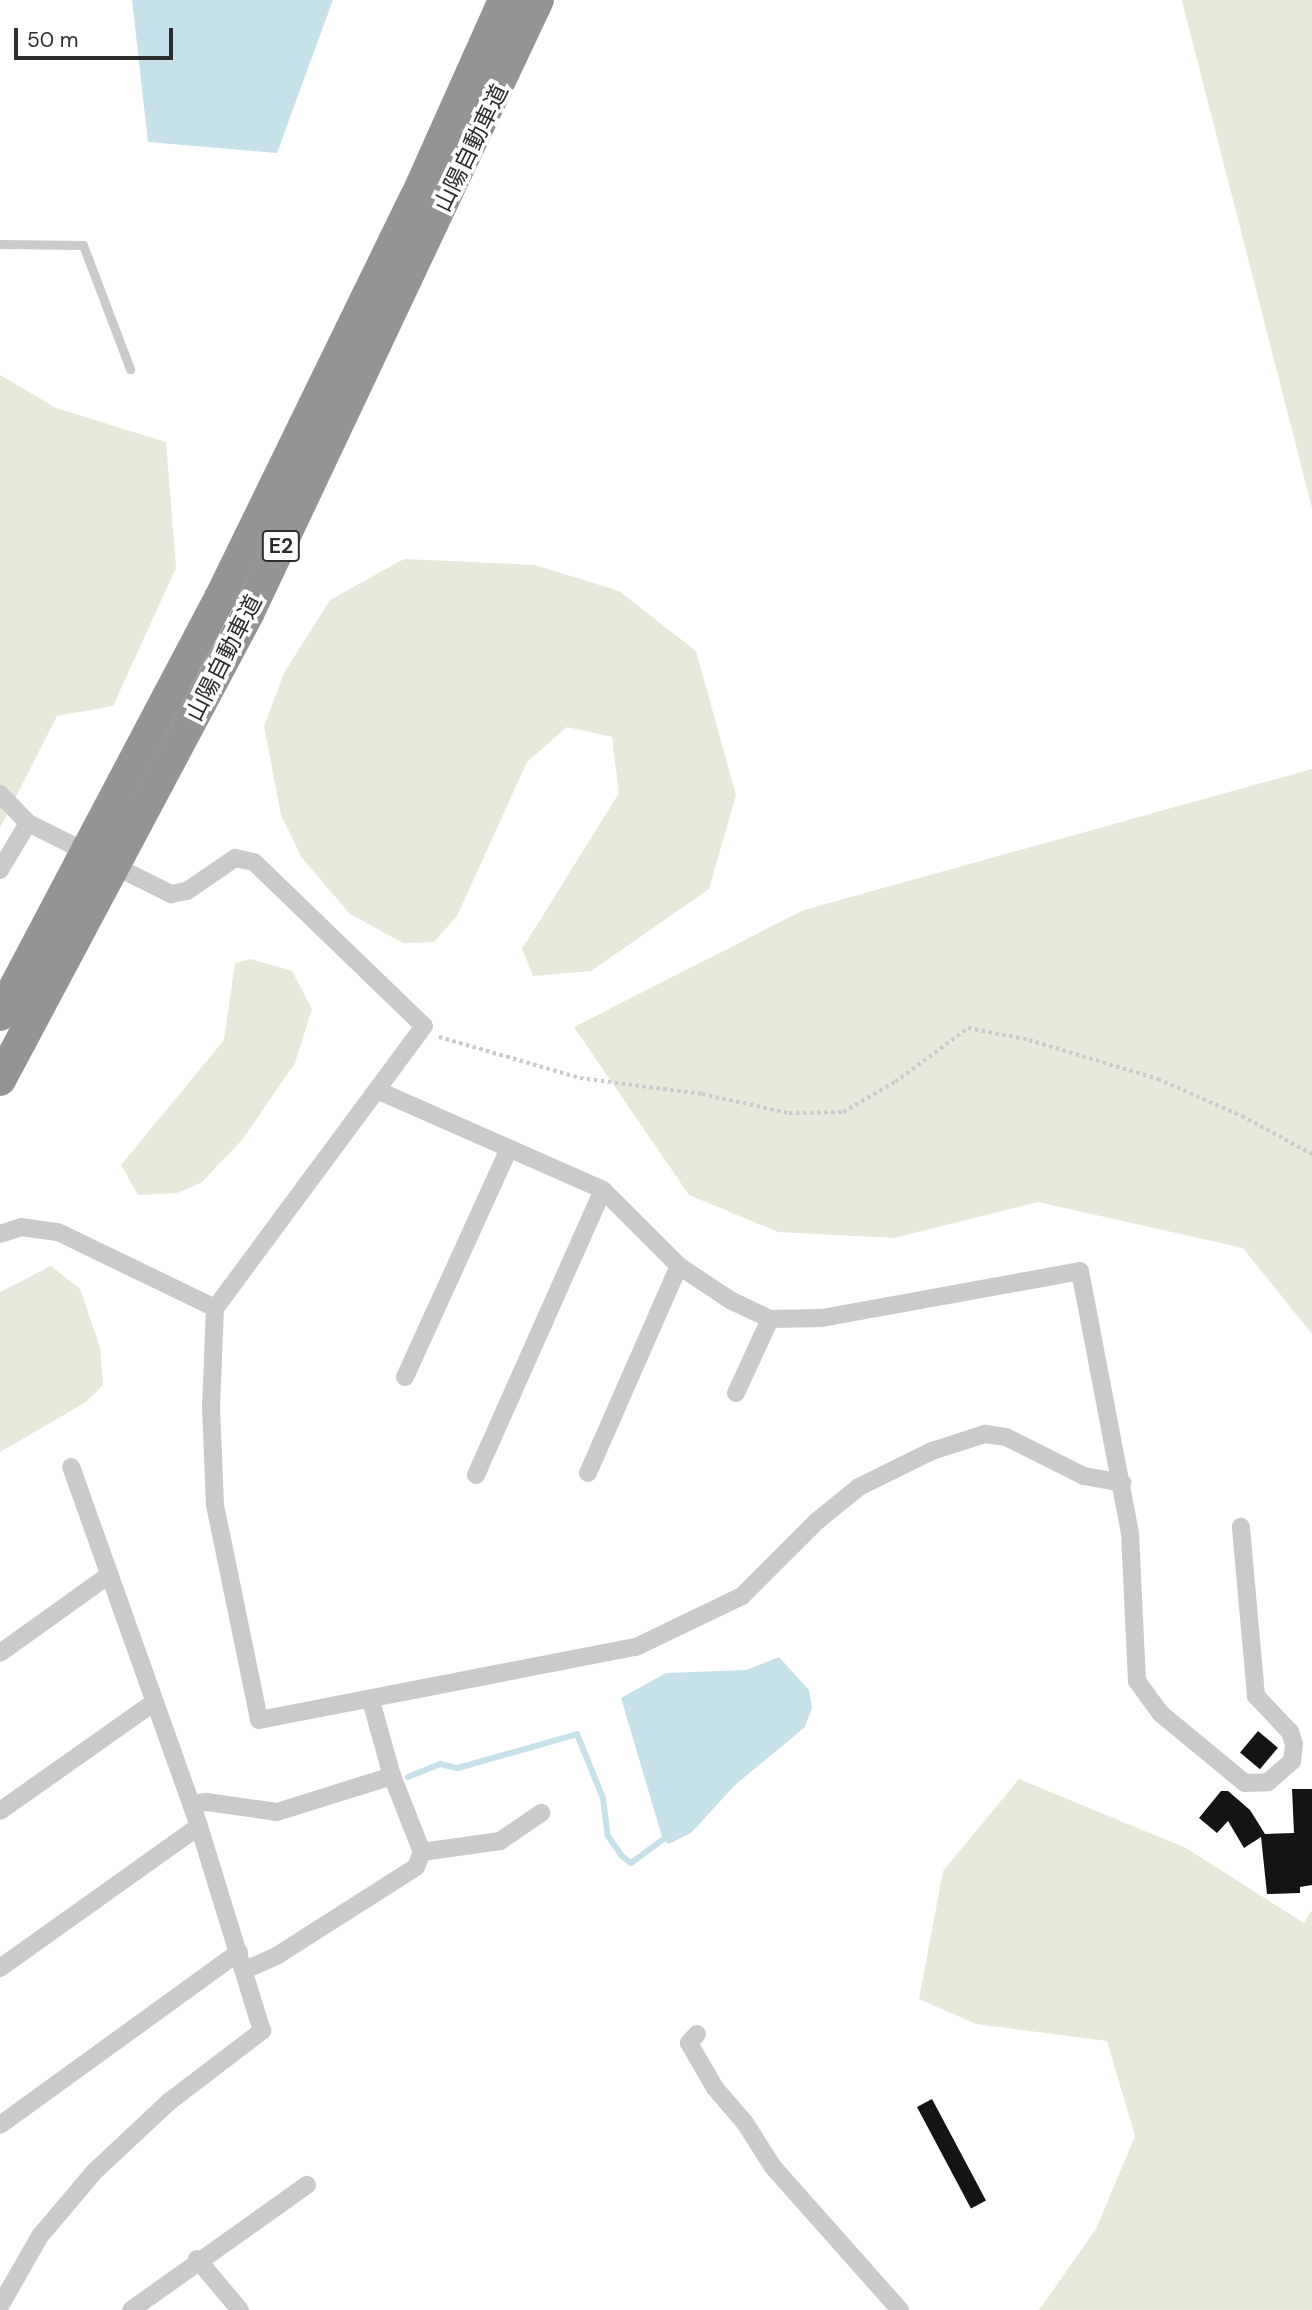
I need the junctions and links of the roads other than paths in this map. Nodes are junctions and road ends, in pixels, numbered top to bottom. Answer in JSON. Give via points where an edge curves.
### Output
{"nodes":[{"id":1,"x":485,"y":0,"type":"edge"},
{"id":2,"x":504,"y":0,"type":"edge"},
{"id":3,"x":538,"y":0,"type":"edge"},
{"id":4,"x":416,"y":197,"type":"junction"},
{"id":5,"x":0,"y":244,"type":"edge"},
{"id":6,"x":130,"y":369,"type":"dead end"},
{"id":7,"x":0,"y":793,"type":"edge"},
{"id":8,"x":35,"y":827,"type":"junction"},
{"id":9,"x":0,"y":870,"type":"edge"},
{"id":10,"x":0,"y":1015,"type":"edge"},
{"id":11,"x":0,"y":1080,"type":"edge"},
{"id":12,"x":379,"y":1091,"type":"junction"},
{"id":13,"x":509,"y":1149,"type":"junction"},
{"id":14,"x":603,"y":1190,"type":"junction"},
{"id":15,"x":0,"y":1234,"type":"edge"},
{"id":16,"x":679,"y":1266,"type":"junction"},
{"id":17,"x":215,"y":1308,"type":"junction"},
{"id":18,"x":770,"y":1319,"type":"junction"},
{"id":19,"x":405,"y":1377,"type":"dead end"},
{"id":20,"x":736,"y":1393,"type":"dead end"},
{"id":21,"x":71,"y":1468,"type":"dead end"},
{"id":22,"x":588,"y":1473,"type":"dead end"},
{"id":23,"x":476,"y":1475,"type":"dead end"},
{"id":24,"x":1122,"y":1483,"type":"junction"},
{"id":25,"x":1241,"y":1527,"type":"dead end"},
{"id":26,"x":109,"y":1575,"type":"junction"},
{"id":27,"x":0,"y":1653,"type":"edge"},
{"id":28,"x":371,"y":1701,"type":"junction"},
{"id":29,"x":153,"y":1703,"type":"junction"},
{"id":30,"x":392,"y":1776,"type":"junction"},
{"id":31,"x":191,"y":1804,"type":"junction"},
{"id":32,"x":0,"y":1811,"type":"edge"},
{"id":33,"x":541,"y":1813,"type":"dead end"},
{"id":34,"x":199,"y":1826,"type":"junction"},
{"id":35,"x":422,"y":1852,"type":"junction"},
{"id":36,"x":239,"y":1952,"type":"junction"},
{"id":37,"x":0,"y":1968,"type":"edge"},
{"id":38,"x":245,"y":1970,"type":"junction"},
{"id":39,"x":697,"y":2034,"type":"dead end"},
{"id":40,"x":0,"y":2125,"type":"edge"},
{"id":41,"x":306,"y":2185,"type":"dead end"},
{"id":42,"x":197,"y":2259,"type":"junction"},
{"id":43,"x":0,"y":2306,"type":"edge"},
{"id":44,"x":131,"y":2310,"type":"edge"},
{"id":45,"x":240,"y":2310,"type":"edge"},
{"id":46,"x":900,"y":2310,"type":"edge"}],
"edges":[{"from":1,"to":4,"type":"highway"},
{"from":2,"to":4,"type":"highway","name":"山陽自動車道","number":"E2"},
{"from":3,"to":11,"type":"highway","name":"山陽自動車道","number":"E2","via":[[248,614]]},
{"from":4,"to":10,"type":"highway","name":"山陽自動車道","number":"E2","via":[[214,610]]},
{"from":5,"to":6,"type":"lane","via":[[83,244]]},
{"from":7,"to":8,"type":"street"},
{"from":8,"to":9,"type":"street"},
{"from":8,"to":12,"type":"street","via":[[171,894],[187,891],[235,858],[254,862],[424,1026]]},
{"from":12,"to":13,"type":"street"},
{"from":12,"to":17,"type":"street"},
{"from":13,"to":14,"type":"street"},
{"from":13,"to":19,"type":"street"},
{"from":14,"to":16,"type":"street"},
{"from":14,"to":23,"type":"street"},
{"from":15,"to":17,"type":"street","via":[[21,1227],[58,1232]]},
{"from":16,"to":18,"type":"street","via":[[730,1300]]},
{"from":16,"to":22,"type":"street"},
{"from":17,"to":28,"type":"street","via":[[211,1337],[215,1505],[259,1720]]},
{"from":18,"to":20,"type":"street"},
{"from":18,"to":24,"type":"street","via":[[822,1318],[1080,1272]]},
{"from":21,"to":26,"type":"street"},
{"from":24,"to":25,"type":"street","via":[[1130,1533],[1137,1681],[1144,1695],[1245,1783],[1268,1782],[1292,1761],[1294,1744],[1290,1732],[1256,1696]]},
{"from":24,"to":28,"type":"street","via":[[1084,1476],[1006,1437],[985,1434],[932,1451],[859,1487],[817,1521],[742,1596],[636,1647]]},
{"from":26,"to":27,"type":"street"},
{"from":26,"to":29,"type":"street"},
{"from":28,"to":30,"type":"street"},
{"from":29,"to":31,"type":"street"},
{"from":29,"to":32,"type":"street"},
{"from":30,"to":31,"type":"street","via":[[276,1812],[207,1801]]},
{"from":30,"to":35,"type":"street"},
{"from":31,"to":34,"type":"street"},
{"from":33,"to":35,"type":"street","via":[[500,1841]]},
{"from":34,"to":36,"type":"street"},
{"from":34,"to":37,"type":"street"},
{"from":35,"to":38,"type":"street","via":[[416,1867],[278,1955]]},
{"from":36,"to":38,"type":"street"},
{"from":36,"to":40,"type":"street"},
{"from":38,"to":43,"type":"street","via":[[261,2031],[170,2101],[94,2172],[40,2236]]},
{"from":39,"to":46,"type":"street","via":[[689,2043],[715,2088],[746,2123],[773,2166]]},
{"from":41,"to":42,"type":"street"},
{"from":42,"to":44,"type":"street"},
{"from":42,"to":45,"type":"street"}]}
